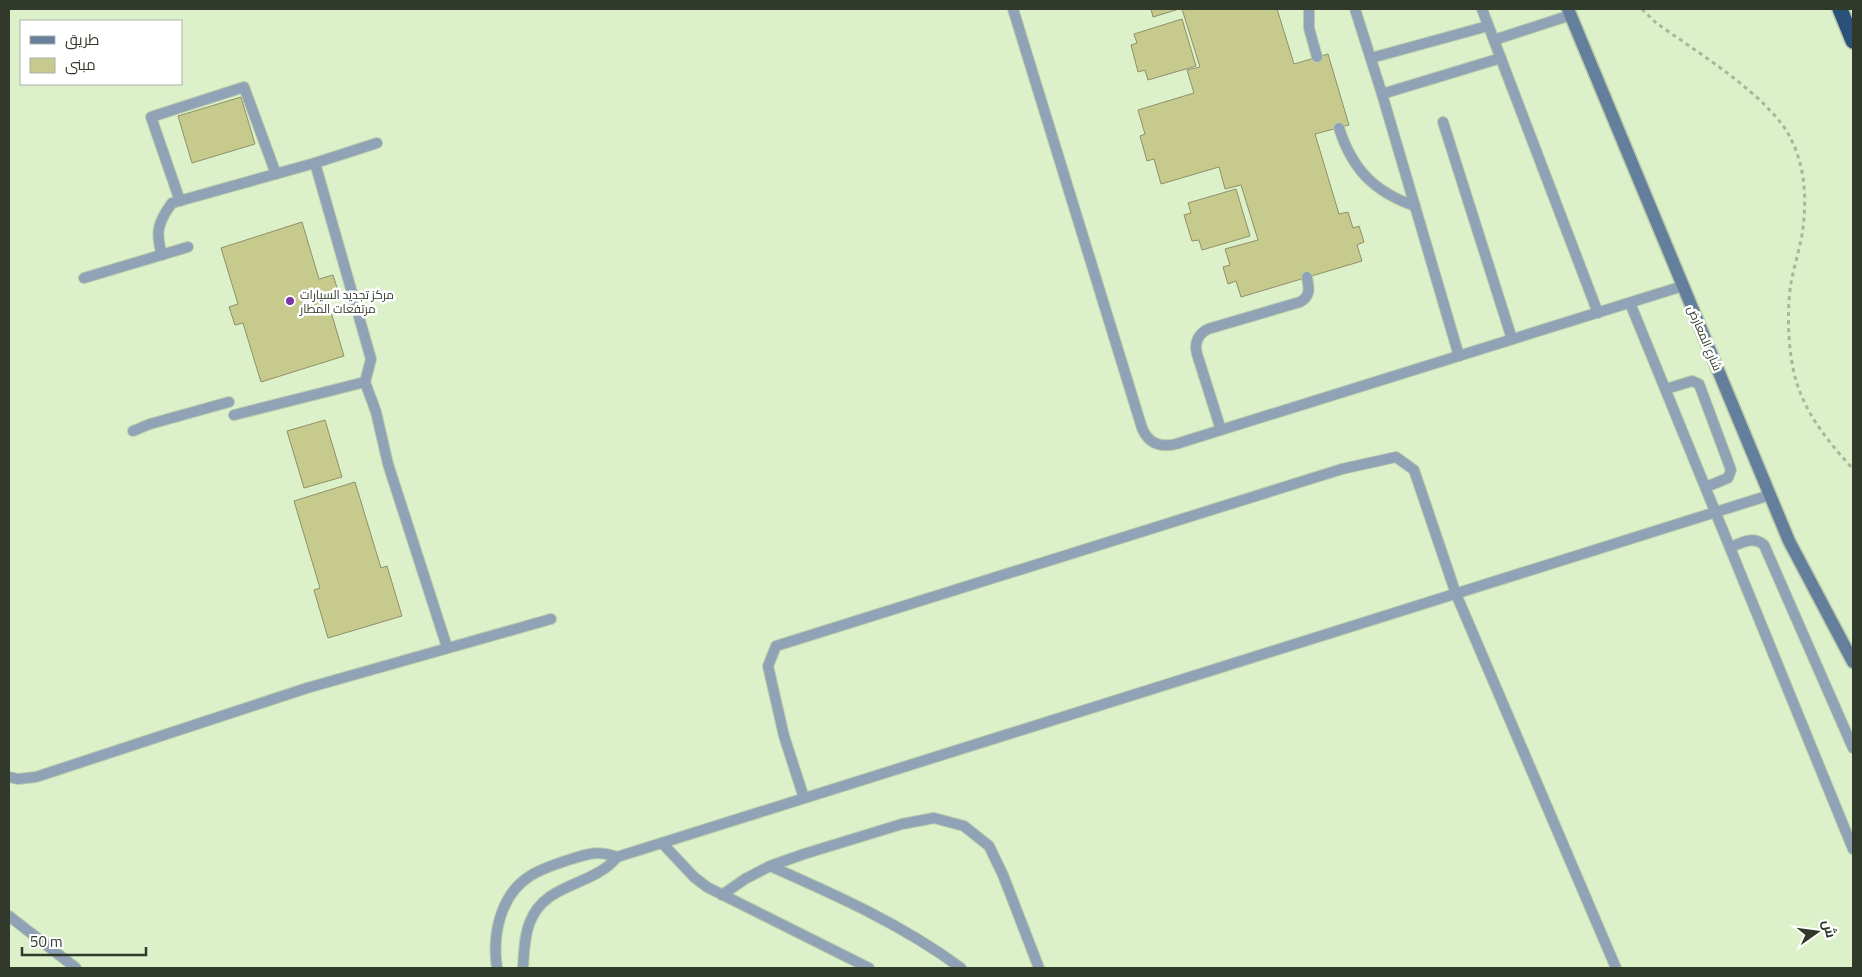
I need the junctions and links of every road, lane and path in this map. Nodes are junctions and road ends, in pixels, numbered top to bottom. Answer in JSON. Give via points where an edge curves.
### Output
{"nodes":[{"id":1,"x":1014,"y":9,"type":"edge"},
{"id":2,"x":1309,"y":9,"type":"edge"},
{"id":3,"x":1355,"y":9,"type":"edge"},
{"id":4,"x":1482,"y":9,"type":"edge"},
{"id":5,"x":1642,"y":9,"type":"edge"},
{"id":6,"x":1840,"y":9,"type":"edge"},
{"id":7,"x":1569,"y":12,"type":"edge"},
{"id":8,"x":1488,"y":26,"type":"junction"},
{"id":9,"x":1494,"y":40,"type":"junction"},
{"id":10,"x":1853,"y":41,"type":"edge"},
{"id":11,"x":1317,"y":57,"type":"dead end"},
{"id":12,"x":1371,"y":58,"type":"junction"},
{"id":13,"x":1501,"y":58,"type":"junction"},
{"id":14,"x":1382,"y":94,"type":"junction"},
{"id":15,"x":1444,"y":122,"type":"dead end"},
{"id":16,"x":1339,"y":128,"type":"dead end"},
{"id":17,"x":377,"y":143,"type":"dead end"},
{"id":18,"x":315,"y":162,"type":"junction"},
{"id":19,"x":276,"y":174,"type":"junction"},
{"id":20,"x":180,"y":200,"type":"junction"},
{"id":21,"x":1415,"y":206,"type":"junction"},
{"id":22,"x":188,"y":246,"type":"dead end"},
{"id":23,"x":162,"y":255,"type":"junction"},
{"id":24,"x":84,"y":278,"type":"dead end"},
{"id":25,"x":1306,"y":278,"type":"dead end"},
{"id":26,"x":1683,"y":286,"type":"junction"},
{"id":27,"x":1630,"y":303,"type":"junction"},
{"id":28,"x":1598,"y":313,"type":"junction"},
{"id":29,"x":1512,"y":339,"type":"junction"},
{"id":30,"x":1459,"y":356,"type":"junction"},
{"id":31,"x":365,"y":382,"type":"junction"},
{"id":32,"x":1666,"y":389,"type":"junction"},
{"id":33,"x":229,"y":402,"type":"dead end"},
{"id":34,"x":234,"y":415,"type":"dead end"},
{"id":35,"x":1221,"y":430,"type":"junction"},
{"id":36,"x":132,"y":431,"type":"dead end"},
{"id":37,"x":1853,"y":469,"type":"edge"},
{"id":38,"x":1706,"y":488,"type":"junction"},
{"id":39,"x":1770,"y":495,"type":"junction"},
{"id":40,"x":1716,"y":513,"type":"junction"},
{"id":41,"x":1731,"y":547,"type":"junction"},
{"id":42,"x":1456,"y":594,"type":"junction"},
{"id":43,"x":551,"y":619,"type":"dead end"},
{"id":44,"x":447,"y":647,"type":"junction"},
{"id":45,"x":1853,"y":662,"type":"edge"},
{"id":46,"x":1853,"y":748,"type":"edge"},
{"id":47,"x":9,"y":777,"type":"edge"},
{"id":48,"x":804,"y":798,"type":"junction"},
{"id":49,"x":662,"y":843,"type":"junction"},
{"id":50,"x":1853,"y":849,"type":"edge"},
{"id":51,"x":617,"y":857,"type":"junction"},
{"id":52,"x":770,"y":866,"type":"junction"},
{"id":53,"x":722,"y":895,"type":"junction"},
{"id":54,"x":9,"y":916,"type":"edge"},
{"id":55,"x":76,"y":968,"type":"edge"},
{"id":56,"x":497,"y":968,"type":"edge"},
{"id":57,"x":523,"y":968,"type":"edge"},
{"id":58,"x":869,"y":968,"type":"edge"},
{"id":59,"x":961,"y":968,"type":"edge"},
{"id":60,"x":1039,"y":968,"type":"edge"},
{"id":61,"x":1616,"y":968,"type":"edge"}],
"edges":[{"from":1,"to":35,"type":"lane","via":[[1144,435],[1155,444],[1169,446]]},
{"from":2,"to":11,"type":"lane","via":[[1309,28]]},
{"from":3,"to":12,"type":"lane"},
{"from":4,"to":8,"type":"lane"},
{"from":5,"to":37,"type":"path","via":[[1655,22],[1747,88],[1776,117],[1791,139],[1802,169],[1805,197],[1802,234],[1791,284],[1789,336],[1793,368],[1811,414]]},
{"from":6,"to":10,"type":"highway"},
{"from":7,"to":9,"type":"lane"},
{"from":7,"to":26,"type":"main road","name":"شارع المعارض"},
{"from":8,"to":9,"type":"lane"},
{"from":8,"to":12,"type":"lane"},
{"from":9,"to":13,"type":"lane"},
{"from":12,"to":14,"type":"lane"},
{"from":13,"to":14,"type":"lane"},
{"from":13,"to":28,"type":"lane"},
{"from":14,"to":21,"type":"lane"},
{"from":15,"to":29,"type":"lane"},
{"from":16,"to":21,"type":"lane","via":[[1353,161],[1372,183],[1385,193]]},
{"from":17,"to":18,"type":"lane"},
{"from":18,"to":19,"type":"lane"},
{"from":18,"to":31,"type":"lane","via":[[371,358]]},
{"from":19,"to":20,"type":"lane"},
{"from":19,"to":20,"type":"lane","via":[[244,87],[151,117]]},
{"from":20,"to":23,"type":"lane","via":[[172,203],[157,229]]},
{"from":21,"to":30,"type":"lane"},
{"from":22,"to":23,"type":"lane"},
{"from":23,"to":24,"type":"lane"},
{"from":25,"to":35,"type":"lane","via":[[1308,296],[1300,302],[1208,329],[1197,339],[1197,354]]},
{"from":26,"to":27,"type":"lane"},
{"from":26,"to":39,"type":"main road","name":"شارع المعارض"},
{"from":27,"to":28,"type":"lane"},
{"from":27,"to":32,"type":"lane"},
{"from":28,"to":29,"type":"lane"},
{"from":29,"to":30,"type":"lane"},
{"from":30,"to":35,"type":"lane"},
{"from":31,"to":34,"type":"lane"},
{"from":31,"to":44,"type":"lane"},
{"from":32,"to":38,"type":"lane"},
{"from":32,"to":38,"type":"lane","via":[[1692,381],[1699,384],[1731,470],[1728,478]]},
{"from":33,"to":36,"type":"lane"},
{"from":38,"to":40,"type":"lane"},
{"from":39,"to":40,"type":"lane"},
{"from":39,"to":45,"type":"main road","name":"شارع المعارض","via":[[1789,541]]},
{"from":40,"to":41,"type":"lane"},
{"from":40,"to":42,"type":"lane"},
{"from":41,"to":46,"type":"lane","via":[[1752,540],[1764,545]]},
{"from":41,"to":50,"type":"lane"},
{"from":42,"to":48,"type":"lane"},
{"from":42,"to":48,"type":"lane","via":[[1414,470],[1396,457],[1333,472],[776,646],[768,666],[784,736]]},
{"from":42,"to":61,"type":"lane"},
{"from":43,"to":44,"type":"lane"},
{"from":44,"to":47,"type":"lane","via":[[307,688],[36,777]]},
{"from":48,"to":49,"type":"lane"},
{"from":49,"to":51,"type":"lane"},
{"from":49,"to":53,"type":"lane","via":[[694,877]]},
{"from":51,"to":56,"type":"lane","via":[[593,852],[530,875],[515,888],[504,906],[498,926]]},
{"from":51,"to":57,"type":"lane","via":[[602,872],[549,896],[537,908],[529,923]]},
{"from":52,"to":53,"type":"lane"},
{"from":52,"to":59,"type":"lane","via":[[895,926]]},
{"from":52,"to":60,"type":"lane","via":[[902,824],[934,818],[964,826],[989,846]]},
{"from":53,"to":58,"type":"lane"},
{"from":54,"to":55,"type":"lane"}]}
